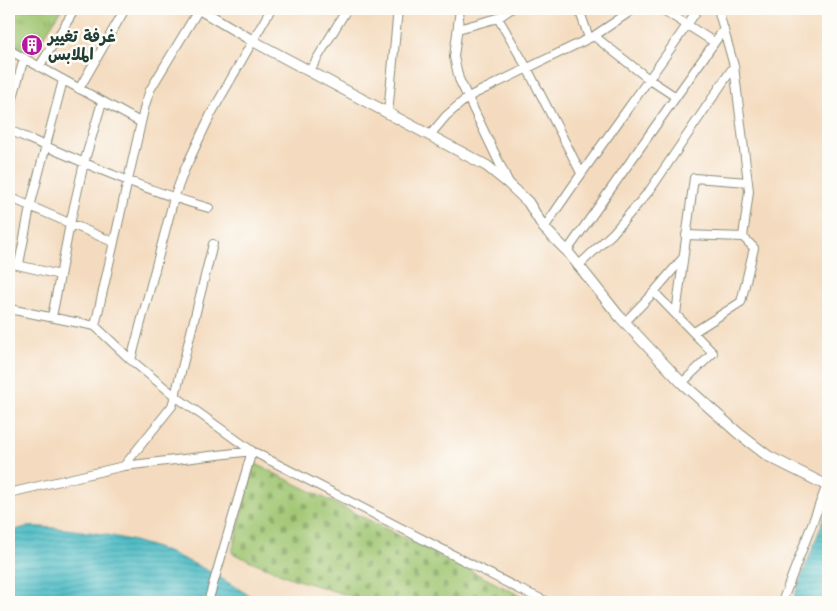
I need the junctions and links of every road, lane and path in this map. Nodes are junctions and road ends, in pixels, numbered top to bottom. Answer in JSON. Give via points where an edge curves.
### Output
{"nodes":[{"id":1,"x":75,"y":9,"type":"edge"},
{"id":2,"x":125,"y":9,"type":"edge"},
{"id":3,"x":199,"y":9,"type":"edge"},
{"id":4,"x":271,"y":9,"type":"edge"},
{"id":5,"x":347,"y":9,"type":"edge"},
{"id":6,"x":398,"y":9,"type":"edge"},
{"id":7,"x":460,"y":9,"type":"edge"},
{"id":8,"x":511,"y":9,"type":"edge"},
{"id":9,"x":579,"y":9,"type":"edge"},
{"id":10,"x":634,"y":9,"type":"edge"},
{"id":11,"x":662,"y":9,"type":"edge"},
{"id":12,"x":698,"y":9,"type":"edge"},
{"id":13,"x":718,"y":9,"type":"edge"},
{"id":14,"x":498,"y":18,"type":"junction"},
{"id":15,"x":687,"y":24,"type":"junction"},
{"id":16,"x":458,"y":29,"type":"junction"},
{"id":17,"x":724,"y":29,"type":"junction"},
{"id":18,"x":592,"y":37,"type":"junction"},
{"id":19,"x":253,"y":41,"type":"junction"},
{"id":20,"x":714,"y":42,"type":"junction"},
{"id":21,"x":9,"y":50,"type":"edge"},
{"id":22,"x":24,"y":58,"type":"junction"},
{"id":23,"x":734,"y":66,"type":"junction"},
{"id":24,"x":39,"y":67,"type":"junction"},
{"id":25,"x":527,"y":68,"type":"junction"},
{"id":26,"x":309,"y":72,"type":"junction"},
{"id":27,"x":63,"y":80,"type":"junction"},
{"id":28,"x":650,"y":80,"type":"junction"},
{"id":29,"x":79,"y":89,"type":"junction"},
{"id":30,"x":468,"y":97,"type":"junction"},
{"id":31,"x":676,"y":97,"type":"junction"},
{"id":32,"x":102,"y":102,"type":"junction"},
{"id":33,"x":9,"y":112,"type":"edge"},
{"id":34,"x":388,"y":113,"type":"junction"},
{"id":35,"x":140,"y":122,"type":"junction"},
{"id":36,"x":9,"y":130,"type":"edge"},
{"id":37,"x":430,"y":135,"type":"junction"},
{"id":38,"x":45,"y":146,"type":"junction"},
{"id":39,"x":84,"y":163,"type":"junction"},
{"id":40,"x":581,"y":173,"type":"junction"},
{"id":41,"x":127,"y":181,"type":"junction"},
{"id":42,"x":748,"y":182,"type":"junction"},
{"id":43,"x":508,"y":183,"type":"junction"},
{"id":44,"x":9,"y":197,"type":"edge"},
{"id":45,"x":174,"y":198,"type":"junction"},
{"id":46,"x":30,"y":207,"type":"junction"},
{"id":47,"x":210,"y":208,"type":"dead end"},
{"id":48,"x":70,"y":224,"type":"junction"},
{"id":49,"x":544,"y":228,"type":"junction"},
{"id":50,"x":686,"y":235,"type":"junction"},
{"id":51,"x":743,"y":237,"type":"junction"},
{"id":52,"x":113,"y":242,"type":"junction"},
{"id":53,"x":212,"y":244,"type":"dead end"},
{"id":54,"x":566,"y":251,"type":"junction"},
{"id":55,"x":683,"y":259,"type":"junction"},
{"id":56,"x":9,"y":262,"type":"edge"},
{"id":57,"x":19,"y":264,"type":"junction"},
{"id":58,"x":578,"y":266,"type":"junction"},
{"id":59,"x":60,"y":274,"type":"junction"},
{"id":60,"x":654,"y":292,"type":"junction"},
{"id":61,"x":9,"y":309,"type":"edge"},
{"id":62,"x":676,"y":314,"type":"junction"},
{"id":63,"x":52,"y":317,"type":"junction"},
{"id":64,"x":625,"y":322,"type":"junction"},
{"id":65,"x":95,"y":326,"type":"junction"},
{"id":66,"x":694,"y":332,"type":"junction"},
{"id":67,"x":131,"y":360,"type":"junction"},
{"id":68,"x":682,"y":383,"type":"junction"},
{"id":69,"x":175,"y":396,"type":"junction"},
{"id":70,"x":252,"y":451,"type":"junction"},
{"id":71,"x":124,"y":466,"type":"junction"},
{"id":72,"x":828,"y":486,"type":"edge"},
{"id":73,"x":9,"y":492,"type":"edge"},
{"id":74,"x":208,"y":602,"type":"edge"},
{"id":75,"x":548,"y":602,"type":"edge"},
{"id":76,"x":782,"y":602,"type":"edge"}],
"edges":[{"from":1,"to":24,"type":"street"},
{"from":2,"to":29,"type":"street"},
{"from":3,"to":19,"type":"street"},
{"from":3,"to":35,"type":"street","via":[[150,90]]},
{"from":4,"to":19,"type":"street"},
{"from":5,"to":26,"type":"street"},
{"from":6,"to":34,"type":"street"},
{"from":7,"to":16,"type":"street"},
{"from":8,"to":14,"type":"street"},
{"from":9,"to":18,"type":"street"},
{"from":10,"to":18,"type":"street"},
{"from":11,"to":15,"type":"street"},
{"from":12,"to":15,"type":"street"},
{"from":13,"to":17,"type":"street"},
{"from":14,"to":16,"type":"street"},
{"from":14,"to":25,"type":"street"},
{"from":15,"to":20,"type":"street"},
{"from":15,"to":28,"type":"street"},
{"from":16,"to":30,"type":"street","via":[[454,57],[459,79]]},
{"from":17,"to":20,"type":"street"},
{"from":17,"to":23,"type":"street"},
{"from":18,"to":25,"type":"street"},
{"from":18,"to":28,"type":"street"},
{"from":19,"to":26,"type":"street"},
{"from":19,"to":45,"type":"street","via":[[211,114]]},
{"from":20,"to":31,"type":"street"},
{"from":21,"to":22,"type":"street"},
{"from":22,"to":24,"type":"street"},
{"from":22,"to":33,"type":"street"},
{"from":23,"to":42,"type":"street"},
{"from":23,"to":58,"type":"street","via":[[650,190],[613,233]]},
{"from":24,"to":27,"type":"street"},
{"from":25,"to":30,"type":"street"},
{"from":25,"to":40,"type":"street"},
{"from":26,"to":34,"type":"street"},
{"from":27,"to":29,"type":"street"},
{"from":27,"to":38,"type":"street"},
{"from":28,"to":31,"type":"street"},
{"from":28,"to":40,"type":"street"},
{"from":29,"to":32,"type":"street"},
{"from":30,"to":37,"type":"street"},
{"from":30,"to":43,"type":"street"},
{"from":31,"to":54,"type":"street"},
{"from":32,"to":35,"type":"street"},
{"from":32,"to":39,"type":"street"},
{"from":34,"to":37,"type":"street"},
{"from":35,"to":41,"type":"street"},
{"from":36,"to":38,"type":"street"},
{"from":37,"to":43,"type":"street","via":[[487,166]]},
{"from":38,"to":39,"type":"street"},
{"from":38,"to":46,"type":"street"},
{"from":39,"to":41,"type":"street"},
{"from":39,"to":48,"type":"street"},
{"from":40,"to":49,"type":"street"},
{"from":41,"to":45,"type":"street"},
{"from":41,"to":52,"type":"street"},
{"from":42,"to":50,"type":"street","via":[[694,178]]},
{"from":42,"to":51,"type":"street"},
{"from":43,"to":49,"type":"street","via":[[528,202]]},
{"from":44,"to":46,"type":"street"},
{"from":45,"to":47,"type":"street"},
{"from":45,"to":67,"type":"street"},
{"from":46,"to":48,"type":"street"},
{"from":46,"to":57,"type":"street"},
{"from":48,"to":52,"type":"street"},
{"from":48,"to":59,"type":"street"},
{"from":49,"to":54,"type":"street"},
{"from":50,"to":51,"type":"street"},
{"from":50,"to":55,"type":"street"},
{"from":51,"to":66,"type":"street","via":[[754,248],[741,302]]},
{"from":52,"to":65,"type":"street"},
{"from":53,"to":69,"type":"street"},
{"from":54,"to":58,"type":"street"},
{"from":55,"to":60,"type":"street"},
{"from":55,"to":62,"type":"street"},
{"from":56,"to":57,"type":"street"},
{"from":57,"to":59,"type":"street"},
{"from":58,"to":64,"type":"street"},
{"from":59,"to":63,"type":"street"},
{"from":60,"to":62,"type":"street"},
{"from":60,"to":64,"type":"street"},
{"from":61,"to":63,"type":"street"},
{"from":62,"to":66,"type":"street"},
{"from":63,"to":65,"type":"street"},
{"from":64,"to":68,"type":"street"},
{"from":65,"to":67,"type":"street"},
{"from":66,"to":68,"type":"street","via":[[714,353]]},
{"from":67,"to":69,"type":"street"},
{"from":68,"to":72,"type":"street","via":[[768,456]]},
{"from":69,"to":70,"type":"street"},
{"from":69,"to":71,"type":"street","via":[[172,406]]},
{"from":70,"to":71,"type":"street"},
{"from":70,"to":74,"type":"street"},
{"from":70,"to":75,"type":"street"},
{"from":71,"to":73,"type":"street"},
{"from":72,"to":76,"type":"street"}]}
